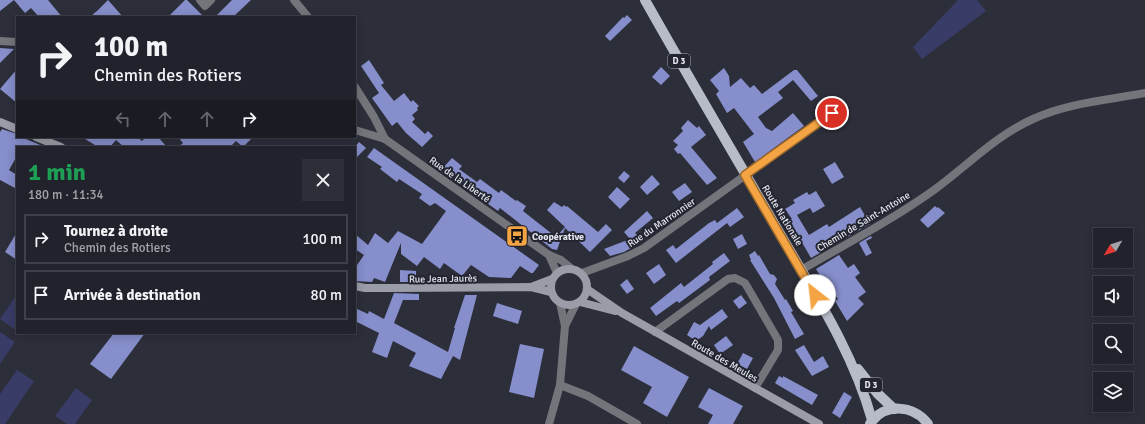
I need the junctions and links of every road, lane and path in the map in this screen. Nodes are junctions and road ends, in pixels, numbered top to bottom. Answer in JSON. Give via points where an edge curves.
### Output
{"nodes":[{"id":1,"x":200,"y":0,"type":"edge"},
{"id":2,"x":211,"y":0,"type":"edge"},
{"id":3,"x":294,"y":0,"type":"edge"},
{"id":4,"x":302,"y":0,"type":"edge"},
{"id":5,"x":645,"y":0,"type":"edge"},
{"id":6,"x":308,"y":16,"type":"edge"},
{"id":7,"x":309,"y":16,"type":"edge"},
{"id":8,"x":0,"y":41,"type":"edge"},
{"id":9,"x":16,"y":42,"type":"edge"},
{"id":10,"x":356,"y":89,"type":"edge"},
{"id":11,"x":1145,"y":93,"type":"edge"},
{"id":12,"x":832,"y":112,"type":"dead end"},
{"id":13,"x":0,"y":122,"type":"edge"},
{"id":14,"x":16,"y":129,"type":"edge"},
{"id":15,"x":356,"y":130,"type":"edge"},
{"id":16,"x":38,"y":138,"type":"edge"},
{"id":17,"x":385,"y":139,"type":"junction"},
{"id":18,"x":58,"y":146,"type":"edge"},
{"id":19,"x":745,"y":175,"type":"junction"},
{"id":20,"x":549,"y":255,"type":"junction"},
{"id":21,"x":571,"y":268,"type":"junction"},
{"id":22,"x":801,"y":270,"type":"junction"},
{"id":23,"x":582,"y":274,"type":"junction"},
{"id":24,"x":554,"y":276,"type":"junction"},
{"id":25,"x":356,"y":286,"type":"edge"},
{"id":26,"x":530,"y":287,"type":"junction"},
{"id":27,"x":587,"y":289,"type":"junction"},
{"id":28,"x":551,"y":292,"type":"junction"},
{"id":29,"x":560,"y":303,"type":"junction"},
{"id":30,"x":578,"y":303,"type":"junction"},
{"id":31,"x":622,"y":313,"type":"junction"},
{"id":32,"x":565,"y":326,"type":"junction"},
{"id":33,"x":655,"y":332,"type":"junction"},
{"id":34,"x":851,"y":359,"type":"junction"},
{"id":35,"x":560,"y":385,"type":"junction"},
{"id":36,"x":755,"y":388,"type":"junction"},
{"id":37,"x":894,"y":409,"type":"junction"},
{"id":38,"x":871,"y":422,"type":"edge"},
{"id":39,"x":549,"y":424,"type":"edge"},
{"id":40,"x":637,"y":424,"type":"edge"},
{"id":41,"x":819,"y":424,"type":"edge"},
{"id":42,"x":928,"y":424,"type":"edge"}],
"edges":[{"from":1,"to":2,"type":"street","via":[[205,6]]},
{"from":3,"to":6,"type":"street"},
{"from":4,"to":7,"type":"street"},
{"from":5,"to":19,"type":"main road","name":"Route Nationale","number":"D 3"},
{"from":8,"to":9,"type":"street"},
{"from":10,"to":17,"type":"street"},
{"from":11,"to":22,"type":"street","name":"Chemin de Saint-Antoine","via":[[1072,107],[1033,119],[1005,134],[934,189],[892,217]]},
{"from":12,"to":19,"type":"street","name":"Rue du Marronnier"},
{"from":13,"to":14,"type":"street"},
{"from":15,"to":17,"type":"street","name":"Rue de la Liberté"},
{"from":16,"to":18,"type":"street"},
{"from":17,"to":20,"type":"street","name":"Rue de la Liberté"},
{"from":19,"to":22,"type":"main road","name":"Route Nationale","number":"D 3"},
{"from":19,"to":23,"type":"street","name":"Rue du Marronnier","via":[[644,248]]},
{"from":20,"to":21,"type":"street","name":"Rue de la Liberté"},
{"from":20,"to":24,"type":"street"},
{"from":21,"to":23,"type":"street"},
{"from":21,"to":24,"type":"street","via":[[561,270]]},
{"from":22,"to":34,"type":"main road","name":"Route Nationale","number":"D 3"},
{"from":23,"to":27,"type":"street","via":[[587,282]]},
{"from":24,"to":26,"type":"street","name":"Rue Jean Jaurès"},
{"from":24,"to":28,"type":"street","via":[[550,286]]},
{"from":25,"to":26,"type":"street","name":"Rue Jean Jaurès"},
{"from":26,"to":28,"type":"street","name":"Rue Jean Jaurès"},
{"from":27,"to":30,"type":"street"},
{"from":27,"to":31,"type":"street","name":"Route des Meules"},
{"from":28,"to":29,"type":"street"},
{"from":29,"to":30,"type":"street"},
{"from":29,"to":32,"type":"street"},
{"from":30,"to":31,"type":"street","name":"Route des Meules"},
{"from":30,"to":32,"type":"street"},
{"from":31,"to":33,"type":"street","name":"Route des Meules"},
{"from":32,"to":35,"type":"street"},
{"from":33,"to":36,"type":"street","name":"Route des Meules"},
{"from":33,"to":36,"type":"street","via":[[728,280],[735,278],[744,283],[778,340],[778,350]]},
{"from":34,"to":37,"type":"main road","number":"D 3","via":[[877,393]]},
{"from":34,"to":38,"type":"main road","number":"D 3","via":[[866,397]]},
{"from":35,"to":39,"type":"street"},
{"from":35,"to":40,"type":"street","via":[[588,396]]},
{"from":36,"to":41,"type":"street","name":"Route des Meules"},
{"from":37,"to":38,"type":"main road","via":[[882,412]]},
{"from":37,"to":42,"type":"main road","via":[[913,411]]}]}
